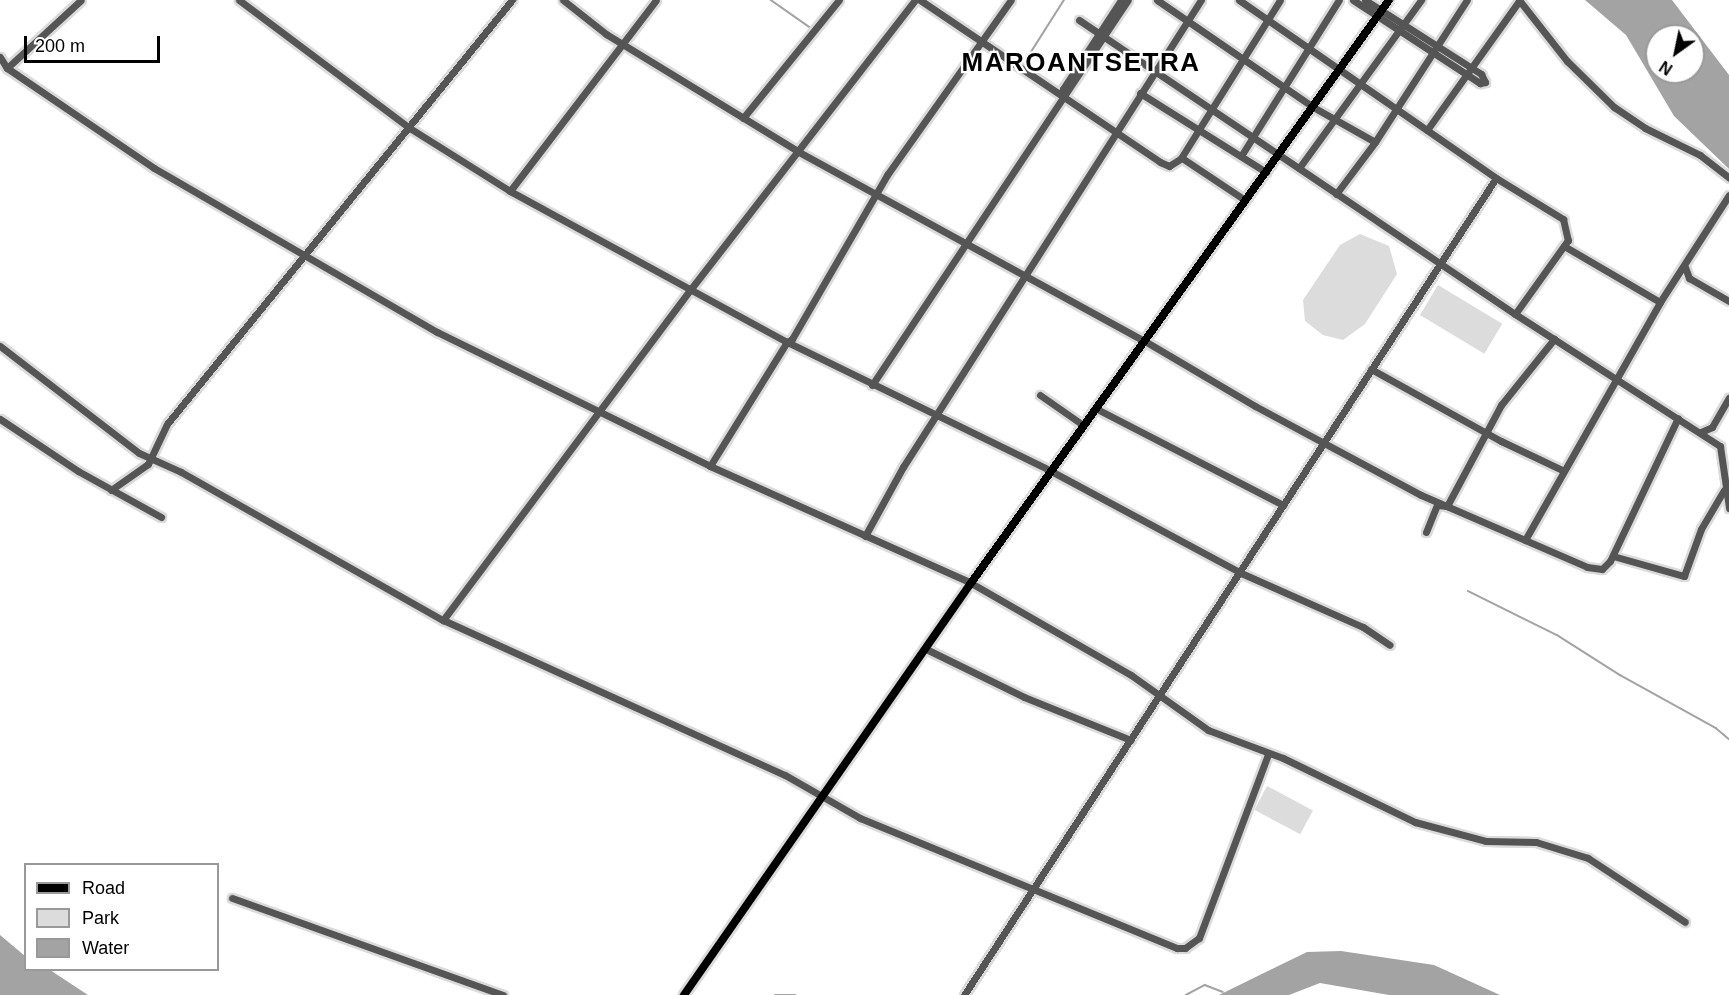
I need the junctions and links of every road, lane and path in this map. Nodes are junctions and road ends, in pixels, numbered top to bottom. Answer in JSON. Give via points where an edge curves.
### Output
{"nodes":[{"id":1,"x":81,"y":0,"type":"edge"},
{"id":2,"x":239,"y":0,"type":"edge"},
{"id":3,"x":513,"y":0,"type":"edge"},
{"id":4,"x":563,"y":0,"type":"edge"},
{"id":5,"x":656,"y":0,"type":"edge"},
{"id":6,"x":839,"y":0,"type":"edge"},
{"id":7,"x":918,"y":0,"type":"edge"},
{"id":8,"x":1011,"y":0,"type":"edge"},
{"id":9,"x":1121,"y":0,"type":"edge"},
{"id":10,"x":1128,"y":0,"type":"edge"},
{"id":11,"x":1157,"y":0,"type":"edge"},
{"id":12,"x":1201,"y":0,"type":"edge"},
{"id":13,"x":1239,"y":0,"type":"edge"},
{"id":14,"x":1280,"y":0,"type":"edge"},
{"id":15,"x":1339,"y":0,"type":"edge"},
{"id":16,"x":1353,"y":0,"type":"edge"},
{"id":17,"x":1365,"y":0,"type":"edge"},
{"id":18,"x":1389,"y":0,"type":"edge"},
{"id":19,"x":1421,"y":0,"type":"edge"},
{"id":20,"x":1467,"y":0,"type":"edge"},
{"id":21,"x":1519,"y":0,"type":"edge"},
{"id":22,"x":1380,"y":13,"type":"junction"},
{"id":23,"x":1268,"y":19,"type":"junction"},
{"id":24,"x":1079,"y":20,"type":"dead end"},
{"id":25,"x":1188,"y":21,"type":"junction"},
{"id":26,"x":1400,"y":27,"type":"junction"},
{"id":27,"x":1102,"y":34,"type":"junction"},
{"id":28,"x":980,"y":41,"type":"junction"},
{"id":29,"x":624,"y":44,"type":"junction"},
{"id":30,"x":1311,"y":49,"type":"junction"},
{"id":31,"x":1435,"y":49,"type":"junction"},
{"id":32,"x":0,"y":57,"type":"edge"},
{"id":33,"x":1244,"y":58,"type":"junction"},
{"id":34,"x":7,"y":68,"type":"junction"},
{"id":35,"x":1341,"y":68,"type":"junction"},
{"id":36,"x":1154,"y":70,"type":"junction"},
{"id":37,"x":1469,"y":71,"type":"junction"},
{"id":38,"x":1361,"y":81,"type":"junction"},
{"id":39,"x":1286,"y":87,"type":"junction"},
{"id":40,"x":1140,"y":93,"type":"junction"},
{"id":41,"x":1062,"y":95,"type":"junction"},
{"id":42,"x":1313,"y":107,"type":"junction"},
{"id":43,"x":1398,"y":107,"type":"junction"},
{"id":44,"x":1212,"y":109,"type":"junction"},
{"id":45,"x":1336,"y":117,"type":"junction"},
{"id":46,"x":743,"y":118,"type":"junction"},
{"id":47,"x":408,"y":127,"type":"junction"},
{"id":48,"x":1199,"y":129,"type":"junction"},
{"id":49,"x":1427,"y":130,"type":"junction"},
{"id":50,"x":1117,"y":131,"type":"junction"},
{"id":51,"x":1253,"y":135,"type":"junction"},
{"id":52,"x":1375,"y":142,"type":"junction"},
{"id":53,"x":799,"y":152,"type":"junction"},
{"id":54,"x":1280,"y":153,"type":"junction"},
{"id":55,"x":1241,"y":156,"type":"junction"},
{"id":56,"x":1181,"y":158,"type":"junction"},
{"id":57,"x":1299,"y":168,"type":"junction"},
{"id":58,"x":1266,"y":172,"type":"junction"},
{"id":59,"x":1496,"y":178,"type":"junction"},
{"id":60,"x":1729,"y":178,"type":"edge"},
{"id":61,"x":510,"y":191,"type":"junction"},
{"id":62,"x":875,"y":194,"type":"junction"},
{"id":63,"x":1335,"y":194,"type":"junction"},
{"id":64,"x":1729,"y":195,"type":"edge"},
{"id":65,"x":1245,"y":200,"type":"junction"},
{"id":66,"x":965,"y":245,"type":"junction"},
{"id":67,"x":1564,"y":246,"type":"junction"},
{"id":68,"x":305,"y":257,"type":"junction"},
{"id":69,"x":1440,"y":264,"type":"junction"},
{"id":70,"x":1686,"y":265,"type":"junction"},
{"id":71,"x":1025,"y":279,"type":"junction"},
{"id":72,"x":690,"y":290,"type":"junction"},
{"id":73,"x":1729,"y":301,"type":"edge"},
{"id":74,"x":1660,"y":302,"type":"junction"},
{"id":75,"x":1515,"y":314,"type":"junction"},
{"id":76,"x":1554,"y":339,"type":"junction"},
{"id":77,"x":1143,"y":340,"type":"junction"},
{"id":78,"x":787,"y":342,"type":"junction"},
{"id":79,"x":0,"y":346,"type":"edge"},
{"id":80,"x":1371,"y":369,"type":"junction"},
{"id":81,"x":1617,"y":378,"type":"junction"},
{"id":82,"x":872,"y":385,"type":"junction"},
{"id":83,"x":1040,"y":394,"type":"dead end"},
{"id":84,"x":1729,"y":398,"type":"edge"},
{"id":85,"x":1095,"y":408,"type":"junction"},
{"id":86,"x":601,"y":413,"type":"junction"},
{"id":87,"x":937,"y":415,"type":"junction"},
{"id":88,"x":1678,"y":418,"type":"junction"},
{"id":89,"x":0,"y":419,"type":"edge"},
{"id":90,"x":1083,"y":425,"type":"junction"},
{"id":91,"x":1485,"y":432,"type":"junction"},
{"id":92,"x":1701,"y":432,"type":"junction"},
{"id":93,"x":1323,"y":442,"type":"junction"},
{"id":94,"x":152,"y":457,"type":"junction"},
{"id":95,"x":710,"y":466,"type":"junction"},
{"id":96,"x":1562,"y":470,"type":"junction"},
{"id":97,"x":1051,"y":471,"type":"junction"},
{"id":98,"x":111,"y":490,"type":"junction"},
{"id":99,"x":1724,"y":490,"type":"junction"},
{"id":100,"x":1282,"y":505,"type":"junction"},
{"id":101,"x":1447,"y":506,"type":"junction"},
{"id":102,"x":1729,"y":508,"type":"edge"},
{"id":103,"x":161,"y":517,"type":"dead end"},
{"id":104,"x":1426,"y":532,"type":"dead end"},
{"id":105,"x":865,"y":536,"type":"junction"},
{"id":106,"x":1525,"y":540,"type":"junction"},
{"id":107,"x":1613,"y":556,"type":"junction"},
{"id":108,"x":1241,"y":573,"type":"junction"},
{"id":109,"x":971,"y":583,"type":"junction"},
{"id":110,"x":443,"y":620,"type":"junction"},
{"id":111,"x":1390,"y":645,"type":"dead end"},
{"id":112,"x":926,"y":649,"type":"junction"},
{"id":113,"x":1159,"y":697,"type":"junction"},
{"id":114,"x":1131,"y":740,"type":"junction"},
{"id":115,"x":1268,"y":754,"type":"junction"},
{"id":116,"x":821,"y":796,"type":"junction"},
{"id":117,"x":1035,"y":887,"type":"junction"},
{"id":118,"x":232,"y":897,"type":"dead end"},
{"id":119,"x":1685,"y":922,"type":"dead end"},
{"id":120,"x":503,"y":995,"type":"edge"},
{"id":121,"x":684,"y":995,"type":"edge"},
{"id":122,"x":964,"y":995,"type":"edge"}],
"edges":[{"from":1,"to":34,"type":"street"},
{"from":2,"to":47,"type":"street"},
{"from":3,"to":47,"type":"street"},
{"from":4,"to":29,"type":"street"},
{"from":5,"to":29,"type":"street"},
{"from":6,"to":46,"type":"street"},
{"from":7,"to":28,"type":"street"},
{"from":7,"to":53,"type":"street"},
{"from":8,"to":28,"type":"street"},
{"from":9,"to":27,"type":"street"},
{"from":10,"to":27,"type":"street"},
{"from":11,"to":25,"type":"street"},
{"from":12,"to":25,"type":"street"},
{"from":13,"to":23,"type":"street"},
{"from":14,"to":23,"type":"street"},
{"from":15,"to":30,"type":"street"},
{"from":16,"to":22,"type":"street"},
{"from":17,"to":22,"type":"street"},
{"from":18,"to":22,"type":"main road"},
{"from":19,"to":26,"type":"street"},
{"from":20,"to":31,"type":"street"},
{"from":21,"to":37,"type":"street"},
{"from":21,"to":60,"type":"street","via":[[1560,53],[1614,107],[1652,132],[1700,155]]},
{"from":22,"to":26,"type":"street"},
{"from":22,"to":35,"type":"main road"},
{"from":23,"to":30,"type":"street"},
{"from":23,"to":33,"type":"street"},
{"from":24,"to":27,"type":"street"},
{"from":25,"to":33,"type":"street"},
{"from":25,"to":36,"type":"street"},
{"from":26,"to":31,"type":"street"},
{"from":26,"to":38,"type":"street"},
{"from":27,"to":36,"type":"street"},
{"from":27,"to":41,"type":"street"},
{"from":28,"to":41,"type":"street"},
{"from":28,"to":62,"type":"street"},
{"from":29,"to":46,"type":"street"},
{"from":29,"to":61,"type":"street"},
{"from":30,"to":35,"type":"street"},
{"from":30,"to":39,"type":"street"},
{"from":31,"to":37,"type":"street"},
{"from":31,"to":43,"type":"street"},
{"from":32,"to":34,"type":"street"},
{"from":33,"to":39,"type":"street"},
{"from":33,"to":44,"type":"street"},
{"from":34,"to":68,"type":"street","via":[[154,168]]},
{"from":35,"to":38,"type":"street"},
{"from":35,"to":42,"type":"main road"},
{"from":36,"to":40,"type":"street"},
{"from":36,"to":44,"type":"street"},
{"from":37,"to":49,"type":"street"},
{"from":38,"to":43,"type":"street"},
{"from":38,"to":45,"type":"street"},
{"from":39,"to":42,"type":"street"},
{"from":39,"to":51,"type":"street"},
{"from":40,"to":48,"type":"street"},
{"from":40,"to":50,"type":"street"},
{"from":41,"to":50,"type":"street"},
{"from":41,"to":66,"type":"street"},
{"from":42,"to":45,"type":"street"},
{"from":42,"to":54,"type":"main road"},
{"from":43,"to":49,"type":"street"},
{"from":43,"to":52,"type":"street"},
{"from":44,"to":48,"type":"street"},
{"from":44,"to":51,"type":"street"},
{"from":45,"to":52,"type":"street"},
{"from":45,"to":57,"type":"street"},
{"from":46,"to":53,"type":"street"},
{"from":47,"to":61,"type":"street"},
{"from":47,"to":68,"type":"street"},
{"from":48,"to":55,"type":"street"},
{"from":48,"to":56,"type":"street"},
{"from":49,"to":59,"type":"street"},
{"from":50,"to":56,"type":"street","via":[[1166,165],[1174,165]]},
{"from":50,"to":71,"type":"street"},
{"from":51,"to":54,"type":"street"},
{"from":51,"to":55,"type":"street"},
{"from":52,"to":63,"type":"street"},
{"from":53,"to":62,"type":"street"},
{"from":53,"to":72,"type":"street"},
{"from":54,"to":57,"type":"street"},
{"from":54,"to":58,"type":"main road"},
{"from":55,"to":58,"type":"street"},
{"from":56,"to":65,"type":"street"},
{"from":57,"to":63,"type":"street"},
{"from":58,"to":65,"type":"main road"},
{"from":59,"to":67,"type":"street","via":[[1563,219],[1569,234]]},
{"from":59,"to":69,"type":"street"},
{"from":61,"to":72,"type":"street"},
{"from":62,"to":66,"type":"street"},
{"from":62,"to":78,"type":"street"},
{"from":63,"to":69,"type":"street"},
{"from":64,"to":70,"type":"street"},
{"from":65,"to":77,"type":"main road"},
{"from":66,"to":71,"type":"street"},
{"from":66,"to":82,"type":"street"},
{"from":67,"to":74,"type":"street"},
{"from":67,"to":75,"type":"street"},
{"from":68,"to":86,"type":"street","via":[[436,332]]},
{"from":68,"to":94,"type":"street","via":[[167,424]]},
{"from":69,"to":75,"type":"street"},
{"from":69,"to":80,"type":"street"},
{"from":70,"to":73,"type":"street","via":[[1686,276]]},
{"from":70,"to":74,"type":"street"},
{"from":71,"to":77,"type":"street"},
{"from":71,"to":87,"type":"street"},
{"from":72,"to":78,"type":"street"},
{"from":72,"to":86,"type":"street"},
{"from":74,"to":81,"type":"street"},
{"from":75,"to":76,"type":"street"},
{"from":76,"to":81,"type":"street"},
{"from":76,"to":91,"type":"street","via":[[1501,405]]},
{"from":77,"to":85,"type":"main road"},
{"from":77,"to":93,"type":"street"},
{"from":78,"to":82,"type":"street"},
{"from":78,"to":95,"type":"street"},
{"from":79,"to":94,"type":"street","via":[[79,410],[139,453]]},
{"from":80,"to":91,"type":"street"},
{"from":80,"to":93,"type":"street"},
{"from":81,"to":88,"type":"street"},
{"from":81,"to":96,"type":"street"},
{"from":82,"to":87,"type":"street"},
{"from":83,"to":90,"type":"street"},
{"from":84,"to":92,"type":"street","via":[[1712,427]]},
{"from":85,"to":90,"type":"main road"},
{"from":85,"to":100,"type":"street"},
{"from":86,"to":95,"type":"street"},
{"from":86,"to":110,"type":"street"},
{"from":87,"to":97,"type":"street"},
{"from":87,"to":105,"type":"street"},
{"from":88,"to":92,"type":"street"},
{"from":88,"to":107,"type":"street"},
{"from":89,"to":98,"type":"street"},
{"from":90,"to":97,"type":"main road"},
{"from":91,"to":96,"type":"street"},
{"from":91,"to":101,"type":"street"},
{"from":92,"to":99,"type":"street","via":[[1720,446]]},
{"from":93,"to":100,"type":"street"},
{"from":93,"to":101,"type":"street"},
{"from":94,"to":98,"type":"street","via":[[131,479]]},
{"from":94,"to":110,"type":"street"},
{"from":95,"to":105,"type":"street"},
{"from":96,"to":106,"type":"street"},
{"from":97,"to":108,"type":"street"},
{"from":97,"to":109,"type":"main road"},
{"from":98,"to":103,"type":"street"},
{"from":99,"to":102,"type":"street"},
{"from":99,"to":107,"type":"street","via":[[1700,531],[1684,575],[1674,576]]},
{"from":100,"to":108,"type":"street"},
{"from":101,"to":104,"type":"street","via":[[1437,506]]},
{"from":101,"to":106,"type":"street"},
{"from":105,"to":109,"type":"street"},
{"from":106,"to":107,"type":"street","via":[[1587,567],[1604,568]]},
{"from":108,"to":111,"type":"street","via":[[1363,627]]},
{"from":108,"to":113,"type":"street"},
{"from":109,"to":112,"type":"main road"},
{"from":109,"to":113,"type":"street","via":[[1114,665]]},
{"from":110,"to":116,"type":"street","via":[[785,775]]},
{"from":112,"to":114,"type":"street","via":[[1023,696]]},
{"from":112,"to":116,"type":"main road"},
{"from":113,"to":114,"type":"street"},
{"from":113,"to":115,"type":"street","via":[[1208,730]]},
{"from":114,"to":117,"type":"street"},
{"from":115,"to":117,"type":"street","via":[[1199,938],[1190,945],[1177,948]]},
{"from":115,"to":119,"type":"street","via":[[1415,822],[1486,841],[1536,842],[1588,858]]},
{"from":116,"to":117,"type":"street","via":[[860,818],[954,859]]},
{"from":116,"to":121,"type":"main road"},
{"from":117,"to":122,"type":"street"},
{"from":118,"to":120,"type":"street"}]}
